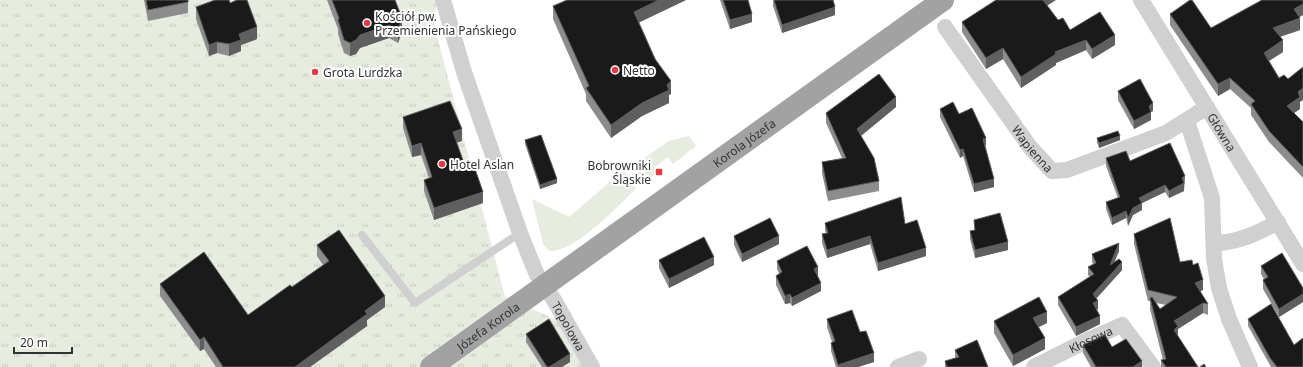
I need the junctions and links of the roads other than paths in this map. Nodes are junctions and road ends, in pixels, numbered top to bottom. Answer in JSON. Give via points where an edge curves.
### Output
{"nodes":[{"id":1,"x":443,"y":0,"type":"edge"},
{"id":2,"x":943,"y":0,"type":"edge"},
{"id":3,"x":1141,"y":0,"type":"edge"},
{"id":4,"x":945,"y":27,"type":"dead end"},
{"id":5,"x":1207,"y":107,"type":"junction"},
{"id":6,"x":1187,"y":121,"type":"junction"},
{"id":7,"x":1278,"y":222,"type":"junction"},
{"id":8,"x":520,"y":233,"type":"junction"},
{"id":9,"x":362,"y":235,"type":"dead end"},
{"id":10,"x":1214,"y":243,"type":"junction"},
{"id":11,"x":1303,"y":264,"type":"edge"},
{"id":12,"x":544,"y":286,"type":"junction"},
{"id":13,"x":919,"y":359,"type":"dead end"},
{"id":14,"x":431,"y":367,"type":"edge"},
{"id":15,"x":592,"y":367,"type":"edge"},
{"id":16,"x":898,"y":367,"type":"edge"},
{"id":17,"x":1034,"y":367,"type":"edge"},
{"id":18,"x":1153,"y":367,"type":"edge"},
{"id":19,"x":1250,"y":367,"type":"edge"}],
"edges":[{"from":1,"to":8,"type":"street","name":"Topolowa","via":[[464,72]]},
{"from":2,"to":12,"type":"highway","name":"Korola Józefa"},
{"from":3,"to":5,"type":"street","name":"Główna"},
{"from":4,"to":6,"type":"street","name":"Wapienna","via":[[1030,147],[1052,171],[1067,170],[1166,133]]},
{"from":5,"to":6,"type":"street","name":"Wapienna"},
{"from":5,"to":7,"type":"street","name":"Główna"},
{"from":6,"to":10,"type":"street","via":[[1212,198]]},
{"from":7,"to":10,"type":"street","via":[[1241,239]]},
{"from":7,"to":11,"type":"street","name":"Główna"},
{"from":8,"to":9,"type":"lane","via":[[415,303]]},
{"from":8,"to":12,"type":"street","name":"Topolowa"},
{"from":10,"to":19,"type":"street","via":[[1219,288],[1229,320]]},
{"from":12,"to":14,"type":"highway","name":"Józefa Korola"},
{"from":12,"to":15,"type":"street","name":"Topolowa"},
{"from":13,"to":16,"type":"street"},
{"from":17,"to":18,"type":"street","name":"Kłosowa","via":[[1122,325]]}]}
